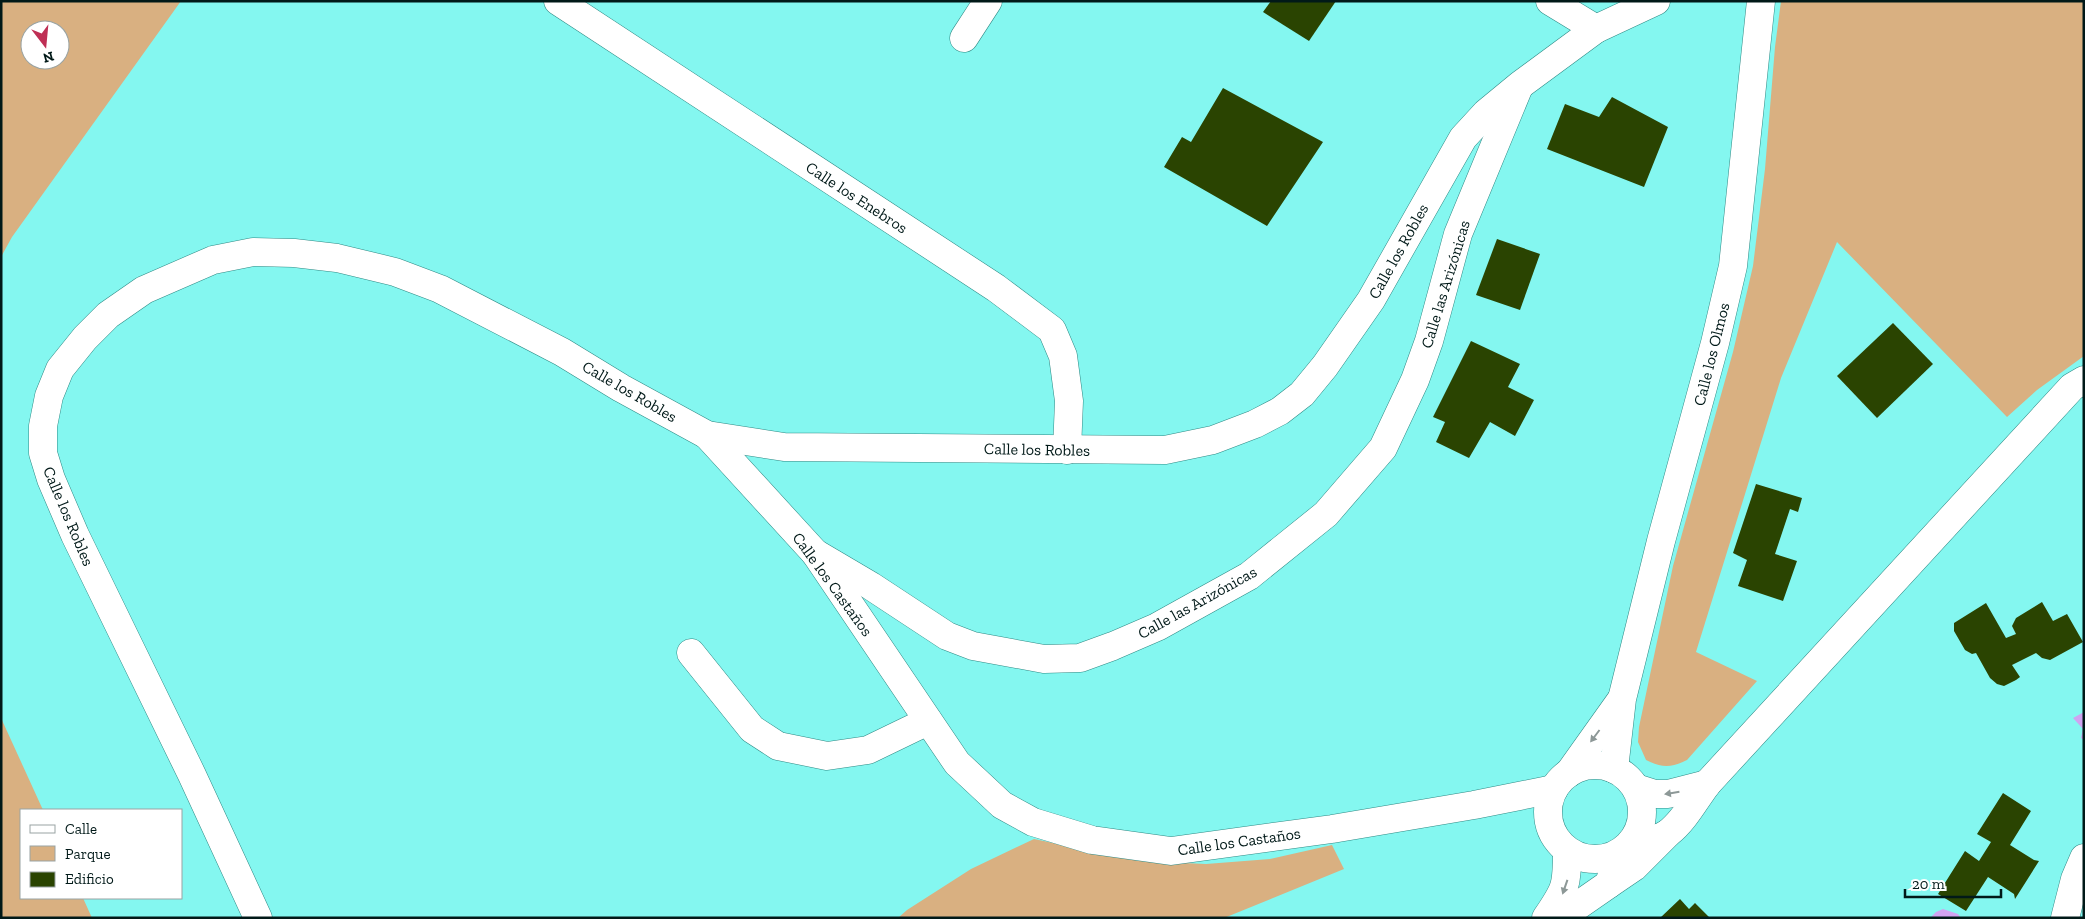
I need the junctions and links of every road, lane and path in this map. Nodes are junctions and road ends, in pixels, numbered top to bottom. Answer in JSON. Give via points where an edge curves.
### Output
{"nodes":[{"id":1,"x":558,"y":1,"type":"edge"},
{"id":2,"x":988,"y":1,"type":"edge"},
{"id":3,"x":1550,"y":1,"type":"edge"},
{"id":4,"x":1656,"y":1,"type":"edge"},
{"id":5,"x":1761,"y":1,"type":"edge"},
{"id":6,"x":1596,"y":29,"type":"junction"},
{"id":7,"x":964,"y":38,"type":"dead end"},
{"id":8,"x":1520,"y":85,"type":"junction"},
{"id":9,"x":2084,"y":380,"type":"edge"},
{"id":10,"x":708,"y":435,"type":"junction"},
{"id":11,"x":1067,"y":450,"type":"junction"},
{"id":12,"x":815,"y":553,"type":"junction"},
{"id":13,"x":691,"y":653,"type":"dead end"},
{"id":14,"x":1622,"y":699,"type":"junction"},
{"id":15,"x":928,"y":721,"type":"junction"},
{"id":16,"x":1614,"y":769,"type":"junction"},
{"id":17,"x":1561,"y":781,"type":"junction"},
{"id":18,"x":1707,"y":784,"type":"junction"},
{"id":19,"x":1636,"y":788,"type":"junction"},
{"id":20,"x":1474,"y":806,"type":"junction"},
{"id":21,"x":1548,"y":819,"type":"junction"},
{"id":22,"x":1667,"y":834,"type":"junction"},
{"id":23,"x":1623,"y":849,"type":"junction"},
{"id":24,"x":1568,"y":851,"type":"junction"},
{"id":25,"x":2084,"y":858,"type":"edge"},
{"id":26,"x":1609,"y":884,"type":"junction"},
{"id":27,"x":258,"y":918,"type":"edge"},
{"id":28,"x":1546,"y":918,"type":"edge"},
{"id":29,"x":1560,"y":918,"type":"edge"},
{"id":30,"x":2065,"y":918,"type":"edge"}],
"edges":[{"from":1,"to":11,"type":"street","name":"Calle los Enebros","via":[[988,283],[1052,330],[1063,356],[1068,401]]},
{"from":2,"to":7,"type":"street"},
{"from":3,"to":6,"type":"street"},
{"from":4,"to":6,"type":"street","name":"Calle los Robles"},
{"from":5,"to":14,"type":"street","name":"Calle los Olmos","via":[[1733,266]]},
{"from":6,"to":8,"type":"street","name":"Calle los Robles"},
{"from":8,"to":11,"type":"street","name":"Calle los Robles","via":[[1486,113],[1463,138],[1371,300],[1302,394],[1255,424],[1214,440],[1165,450]]},
{"from":8,"to":12,"type":"street","name":"Calle las Arizónicas","via":[[1458,234],[1429,342],[1415,380],[1383,448],[1326,514],[1249,576],[1157,627],[1114,646],[1080,658],[1044,659],[973,646],[947,636]]},
{"from":9,"to":18,"type":"street","via":[[2072,388]]},
{"from":10,"to":11,"type":"street","name":"Calle los Robles","via":[[784,447]]},
{"from":10,"to":12,"type":"street","name":"Calle los Castaños"},
{"from":10,"to":27,"type":"street","name":"Calle los Robles","via":[[562,352],[440,289],[395,272],[337,258],[294,252],[253,252],[213,260],[144,290],[108,315],[85,338],[60,369],[49,396],[43,426],[43,453],[75,535]]},
{"from":12,"to":15,"type":"street","name":"Calle los Castaños"},
{"from":13,"to":15,"type":"street","via":[[752,730],[778,746],[827,756],[868,750]]},
{"from":14,"to":16,"type":"street","name":"Calle los Olmos"},
{"from":14,"to":17,"type":"street","name":"Calle los Olmos","one_way":true},
{"from":15,"to":20,"type":"street","name":"Calle los Castaños","via":[[957,763],[1002,805],[1034,822],[1092,840],[1171,851]]},
{"from":16,"to":17,"type":"street","via":[[1599,765],[1583,766]]},
{"from":16,"to":19,"type":"street"},
{"from":17,"to":20,"type":"street","name":"Calle los Castaños"},
{"from":17,"to":21,"type":"street","via":[[1549,800]]},
{"from":18,"to":19,"type":"street","one_way":true,"via":[[1656,794]]},
{"from":18,"to":22,"type":"street"},
{"from":19,"to":23,"type":"street","via":[[1642,807],[1640,826]]},
{"from":20,"to":21,"type":"street","name":"Calle los Castaños"},
{"from":21,"to":24,"type":"street","via":[[1554,837]]},
{"from":22,"to":23,"type":"street"},
{"from":22,"to":26,"type":"street","via":[[1634,867]]},
{"from":23,"to":24,"type":"street","via":[[1599,860],[1582,858]]},
{"from":23,"to":26,"type":"street"},
{"from":24,"to":28,"type":"street","one_way":true,"via":[[1567,882]]},
{"from":25,"to":30,"type":"street"},
{"from":26,"to":29,"type":"street"}]}
